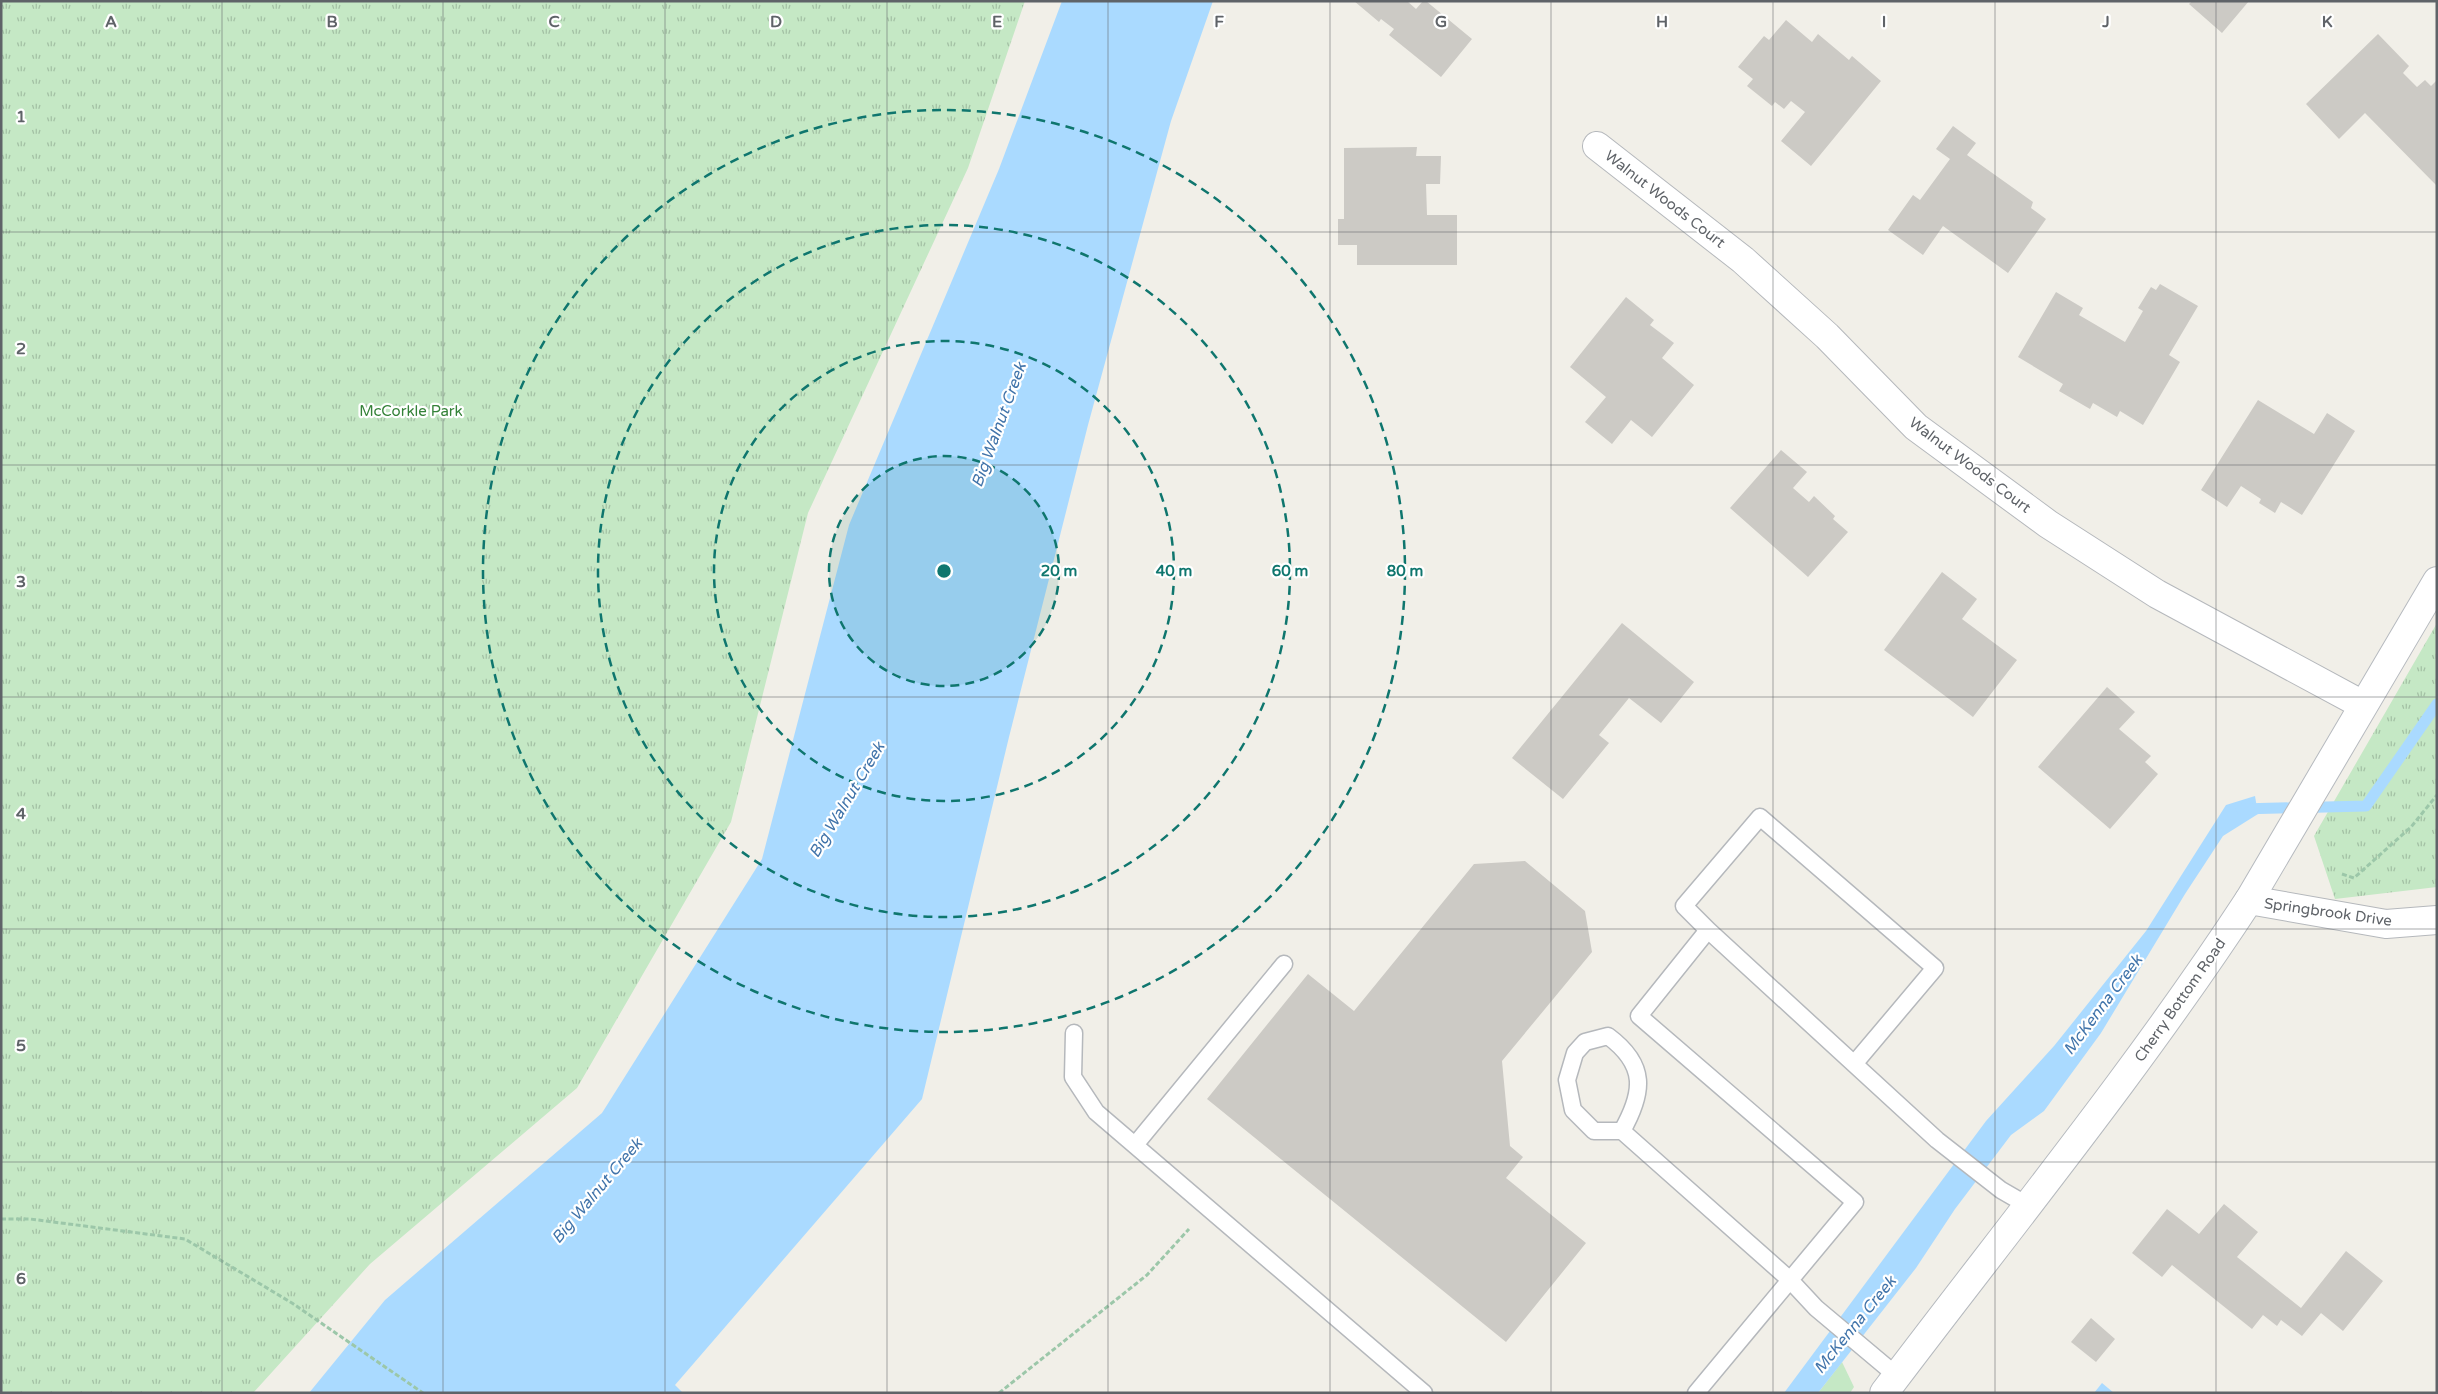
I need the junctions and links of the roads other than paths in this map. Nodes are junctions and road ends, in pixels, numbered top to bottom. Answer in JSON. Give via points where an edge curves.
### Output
{"nodes":[{"id":1,"x":1597,"y":146,"type":"dead end"},
{"id":2,"x":2437,"y":581,"type":"edge"},
{"id":3,"x":2363,"y":705,"type":"junction"},
{"id":4,"x":2249,"y":900,"type":"junction"},
{"id":5,"x":2437,"y":920,"type":"edge"},
{"id":6,"x":1708,"y":930,"type":"junction"},
{"id":7,"x":1284,"y":964,"type":"dead end"},
{"id":8,"x":1074,"y":1034,"type":"dead end"},
{"id":9,"x":1854,"y":1064,"type":"junction"},
{"id":10,"x":1622,"y":1131,"type":"junction"},
{"id":11,"x":1135,"y":1145,"type":"junction"},
{"id":12,"x":2027,"y":1205,"type":"junction"},
{"id":13,"x":1789,"y":1279,"type":"junction"},
{"id":14,"x":1890,"y":1384,"type":"edge"},
{"id":15,"x":1424,"y":1393,"type":"edge"},
{"id":16,"x":1696,"y":1393,"type":"edge"}],
"edges":[{"from":1,"to":3,"type":"street","name":"Walnut Woods Court","via":[[1743,260],[1827,336],[1916,427],[2048,524],[2157,594]]},
{"from":2,"to":3,"type":"street","name":"Cherry Bottom Road"},
{"from":3,"to":4,"type":"street","name":"Cherry Bottom Road"},
{"from":4,"to":5,"type":"street","name":"Springbrook Drive","via":[[2386,924]]},
{"from":4,"to":12,"type":"street","name":"Cherry Bottom Road","via":[[2128,1073]]},
{"from":6,"to":9,"type":"lane"},
{"from":6,"to":9,"type":"lane","via":[[1684,906],[1760,817],[1935,968]]},
{"from":6,"to":13,"type":"lane","via":[[1639,1016],[1855,1202]]},
{"from":7,"to":11,"type":"lane"},
{"from":8,"to":11,"type":"lane","via":[[1073,1077],[1096,1112]]},
{"from":9,"to":12,"type":"lane","via":[[1937,1140],[2001,1190]]},
{"from":10,"to":10,"type":"lane","via":[[1594,1131],[1573,1110],[1567,1080],[1575,1053],[1585,1042],[1608,1036],[1626,1049],[1636,1071],[1638,1092],[1634,1110]]},
{"from":10,"to":13,"type":"lane"},
{"from":11,"to":15,"type":"lane"},
{"from":12,"to":14,"type":"street","name":"Cherry Bottom Road"},
{"from":13,"to":14,"type":"lane","via":[[1816,1308],[1874,1358]]},
{"from":13,"to":16,"type":"lane"}]}
